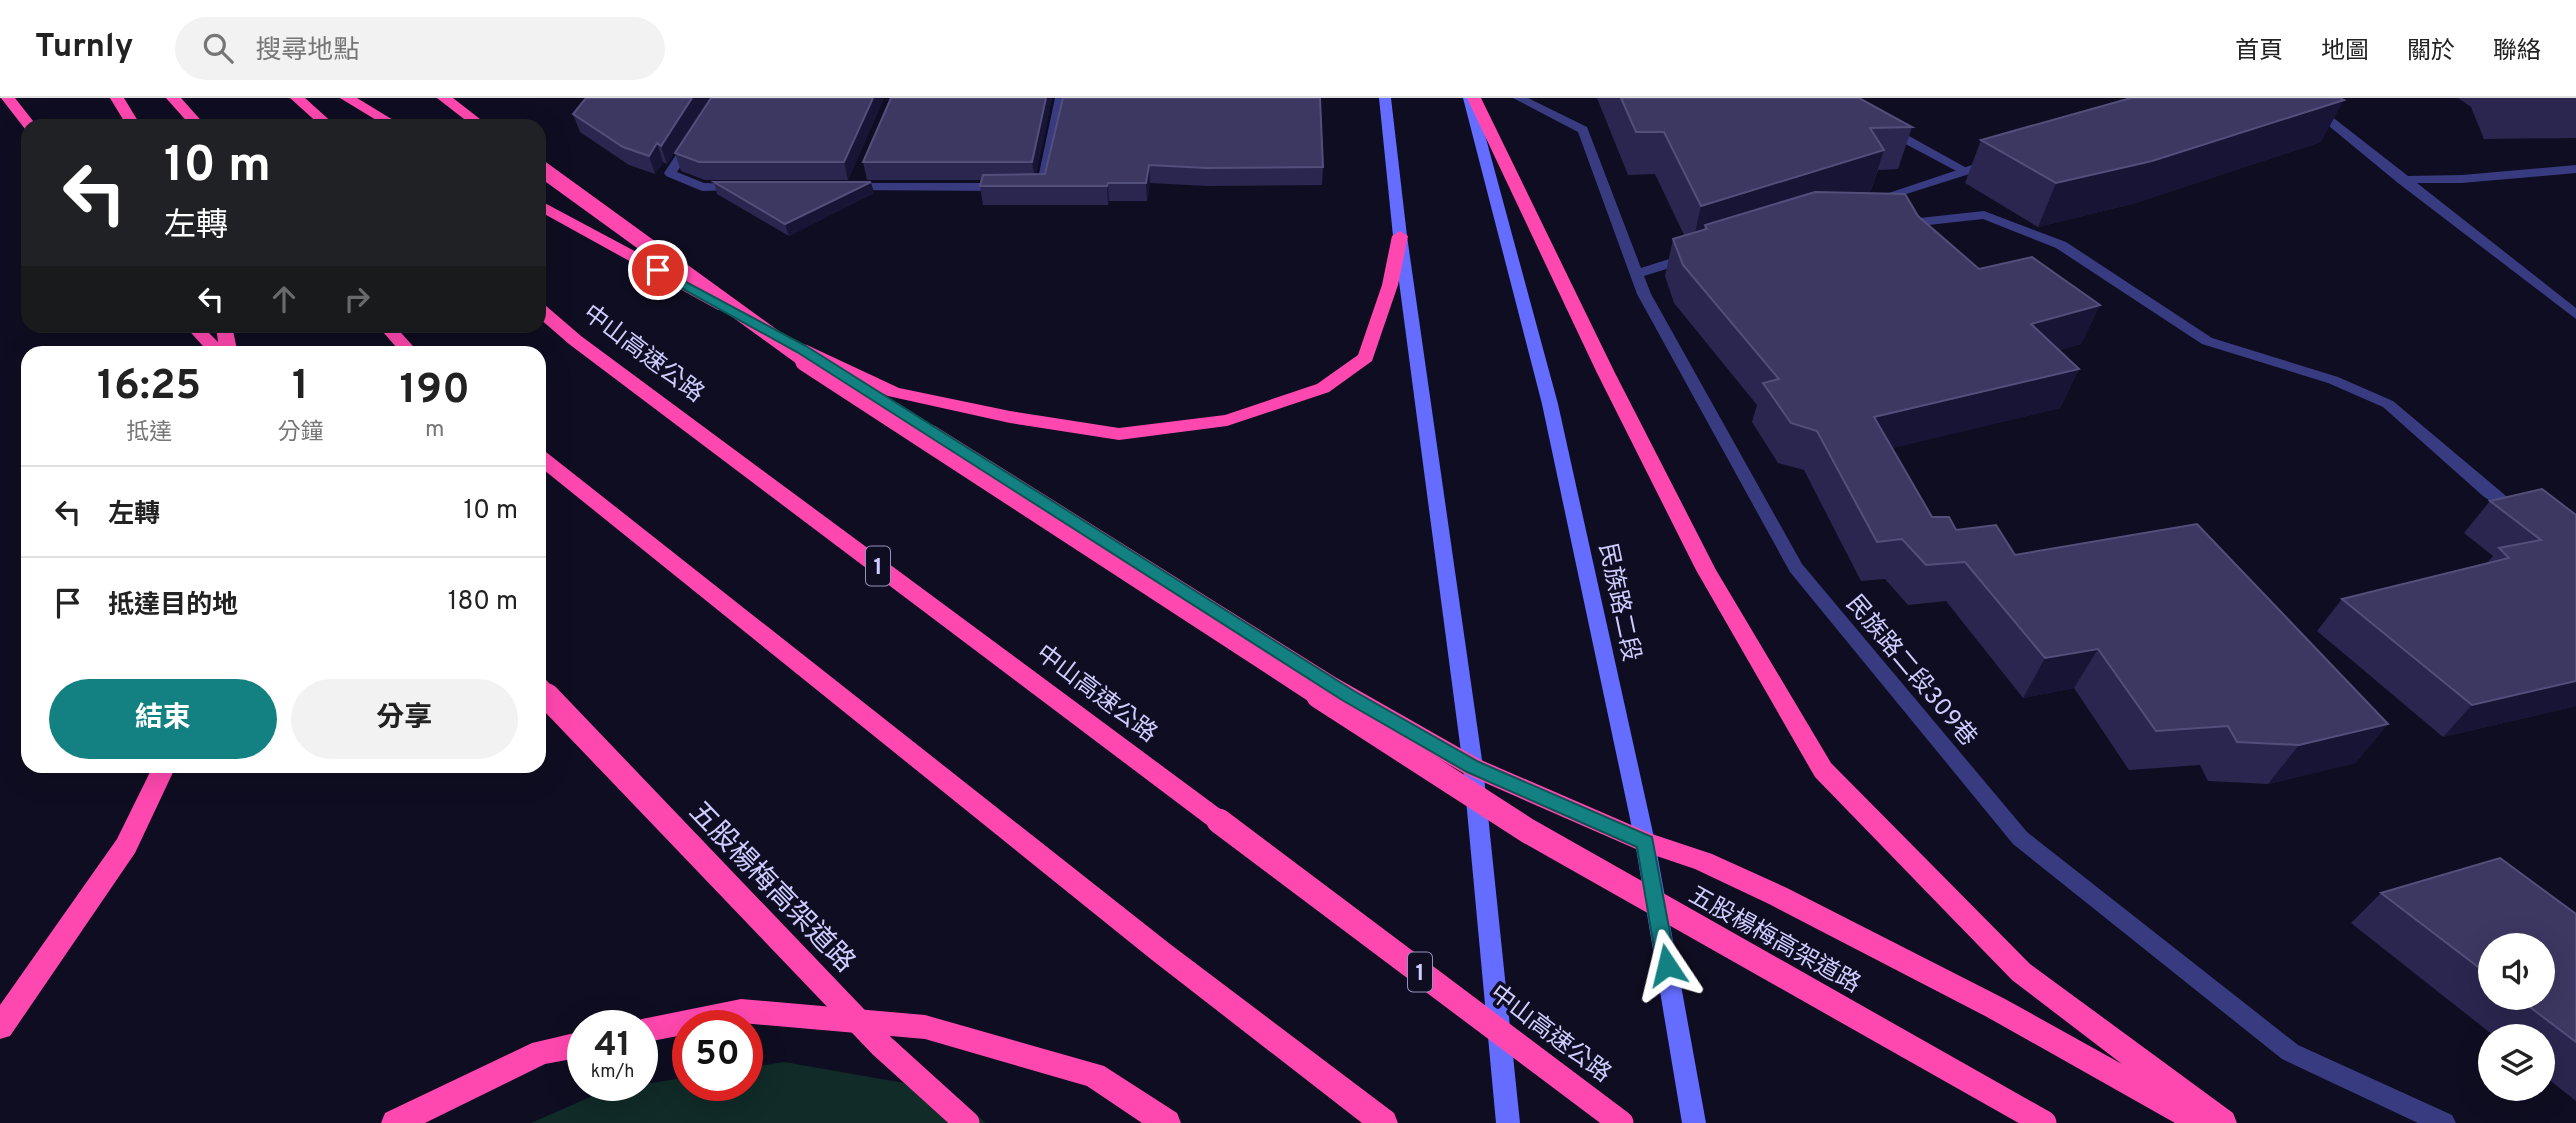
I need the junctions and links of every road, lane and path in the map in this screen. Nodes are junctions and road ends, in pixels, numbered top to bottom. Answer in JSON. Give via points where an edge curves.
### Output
{"nodes":[{"id":1,"x":8,"y":98,"type":"edge"},
{"id":2,"x":117,"y":98,"type":"edge"},
{"id":3,"x":173,"y":98,"type":"edge"},
{"id":4,"x":297,"y":98,"type":"edge"},
{"id":5,"x":347,"y":98,"type":"edge"},
{"id":6,"x":444,"y":98,"type":"edge"},
{"id":7,"x":1061,"y":98,"type":"edge"},
{"id":8,"x":1385,"y":98,"type":"edge"},
{"id":9,"x":1472,"y":98,"type":"edge"},
{"id":10,"x":1519,"y":98,"type":"edge"},
{"id":11,"x":2301,"y":98,"type":"edge"},
{"id":12,"x":24,"y":119,"type":"edge"},
{"id":13,"x":130,"y":119,"type":"edge"},
{"id":14,"x":192,"y":119,"type":"edge"},
{"id":15,"x":321,"y":119,"type":"edge"},
{"id":16,"x":384,"y":119,"type":"edge"},
{"id":17,"x":472,"y":119,"type":"edge"},
{"id":18,"x":1876,"y":124,"type":"edge"},
{"id":19,"x":698,"y":130,"type":"edge"},
{"id":20,"x":1999,"y":160,"type":"edge"},
{"id":21,"x":2576,"y":169,"type":"edge"},
{"id":22,"x":1966,"y":171,"type":"junction"},
{"id":23,"x":546,"y":172,"type":"edge"},
{"id":24,"x":860,"y":175,"type":"dead end"},
{"id":25,"x":2402,"y":180,"type":"junction"},
{"id":26,"x":758,"y":187,"type":"edge"},
{"id":27,"x":1854,"y":206,"type":"edge"},
{"id":28,"x":546,"y":209,"type":"edge"},
{"id":29,"x":1884,"y":224,"type":"edge"},
{"id":30,"x":1400,"y":236,"type":"junction"},
{"id":31,"x":1701,"y":254,"type":"edge"},
{"id":32,"x":1636,"y":274,"type":"junction"},
{"id":33,"x":546,"y":315,"type":"edge"},
{"id":34,"x":2576,"y":315,"type":"edge"},
{"id":35,"x":200,"y":333,"type":"edge"},
{"id":36,"x":392,"y":333,"type":"edge"},
{"id":37,"x":212,"y":346,"type":"edge"},
{"id":38,"x":405,"y":346,"type":"edge"},
{"id":39,"x":802,"y":349,"type":"junction"},
{"id":40,"x":546,"y":462,"type":"edge"},
{"id":41,"x":2532,"y":523,"type":"edge"},
{"id":42,"x":546,"y":694,"type":"edge"},
{"id":43,"x":1473,"y":767,"type":"junction"},
{"id":44,"x":162,"y":773,"type":"edge"},
{"id":45,"x":1645,"y":842,"type":"junction"},
{"id":46,"x":0,"y":1027,"type":"edge"},
{"id":47,"x":658,"y":1028,"type":"edge"},
{"id":48,"x":567,"y":1047,"type":"edge"},
{"id":49,"x":1508,"y":1119,"type":"edge"},
{"id":50,"x":396,"y":1123,"type":"edge"},
{"id":51,"x":967,"y":1123,"type":"edge"},
{"id":52,"x":1167,"y":1123,"type":"edge"},
{"id":53,"x":1384,"y":1123,"type":"edge"},
{"id":54,"x":1621,"y":1123,"type":"edge"},
{"id":55,"x":1694,"y":1123,"type":"edge"},
{"id":56,"x":2044,"y":1123,"type":"edge"},
{"id":57,"x":2202,"y":1123,"type":"edge"},
{"id":58,"x":2223,"y":1123,"type":"edge"},
{"id":59,"x":2444,"y":1123,"type":"edge"}],
"edges":[{"from":1,"to":12,"type":"highway"},
{"from":2,"to":13,"type":"highway"},
{"from":3,"to":14,"type":"highway"},
{"from":4,"to":15,"type":"highway"},
{"from":5,"to":16,"type":"highway"},
{"from":6,"to":17,"type":"highway"},
{"from":7,"to":24,"type":"street","via":[[1042,187],[848,187]]},
{"from":8,"to":30,"type":"main road"},
{"from":9,"to":45,"type":"main road","name":"民族路二段","via":[[1550,404]]},
{"from":9,"to":58,"type":"highway","via":[[1706,570],[1824,770],[2021,972]]},
{"from":10,"to":32,"type":"street","name":"民族路二段309巷","via":[[1583,130]]},
{"from":11,"to":25,"type":"street"},
{"from":18,"to":22,"type":"street"},
{"from":19,"to":26,"type":"street","via":[[670,173],[702,187]]},
{"from":20,"to":22,"type":"street"},
{"from":21,"to":25,"type":"street"},
{"from":22,"to":27,"type":"street"},
{"from":23,"to":56,"type":"highway","name":"五股楊梅高架道路","bridge":true,"via":[[836,383],[1528,831]]},
{"from":25,"to":34,"type":"street"},
{"from":28,"to":39,"type":"highway"},
{"from":29,"to":41,"type":"street","via":[[1984,215],[2061,245],[2207,341],[2333,380],[2388,404]]},
{"from":30,"to":39,"type":"highway","via":[[1390,285],[1366,357],[1323,388],[1227,420],[1119,434],[1010,417],[894,392]]},
{"from":30,"to":43,"type":"main road"},
{"from":31,"to":32,"type":"street"},
{"from":32,"to":59,"type":"street","name":"民族路二段309巷","via":[[1796,568],[2020,838],[2290,1052]]},
{"from":33,"to":54,"type":"highway","name":"中山高速公路","number":"1","bridge":true},
{"from":35,"to":37,"type":"highway"},
{"from":36,"to":38,"type":"highway"},
{"from":39,"to":43,"type":"highway","via":[[1327,683]]},
{"from":40,"to":53,"type":"highway","via":[[1161,952]]},
{"from":42,"to":51,"type":"highway","name":"五股楊梅高架道路","bridge":true,"via":[[883,1046]]},
{"from":43,"to":45,"type":"highway"},
{"from":43,"to":49,"type":"main road"},
{"from":44,"to":46,"type":"highway","via":[[126,846]]},
{"from":45,"to":55,"type":"main road","name":"民族路二段"},
{"from":45,"to":57,"type":"highway","via":[[1703,861],[1778,896],[1996,1008]]},
{"from":47,"to":52,"type":"highway","via":[[741,1011],[925,1027],[1094,1075]]},
{"from":48,"to":50,"type":"highway","via":[[542,1052]]}]}
